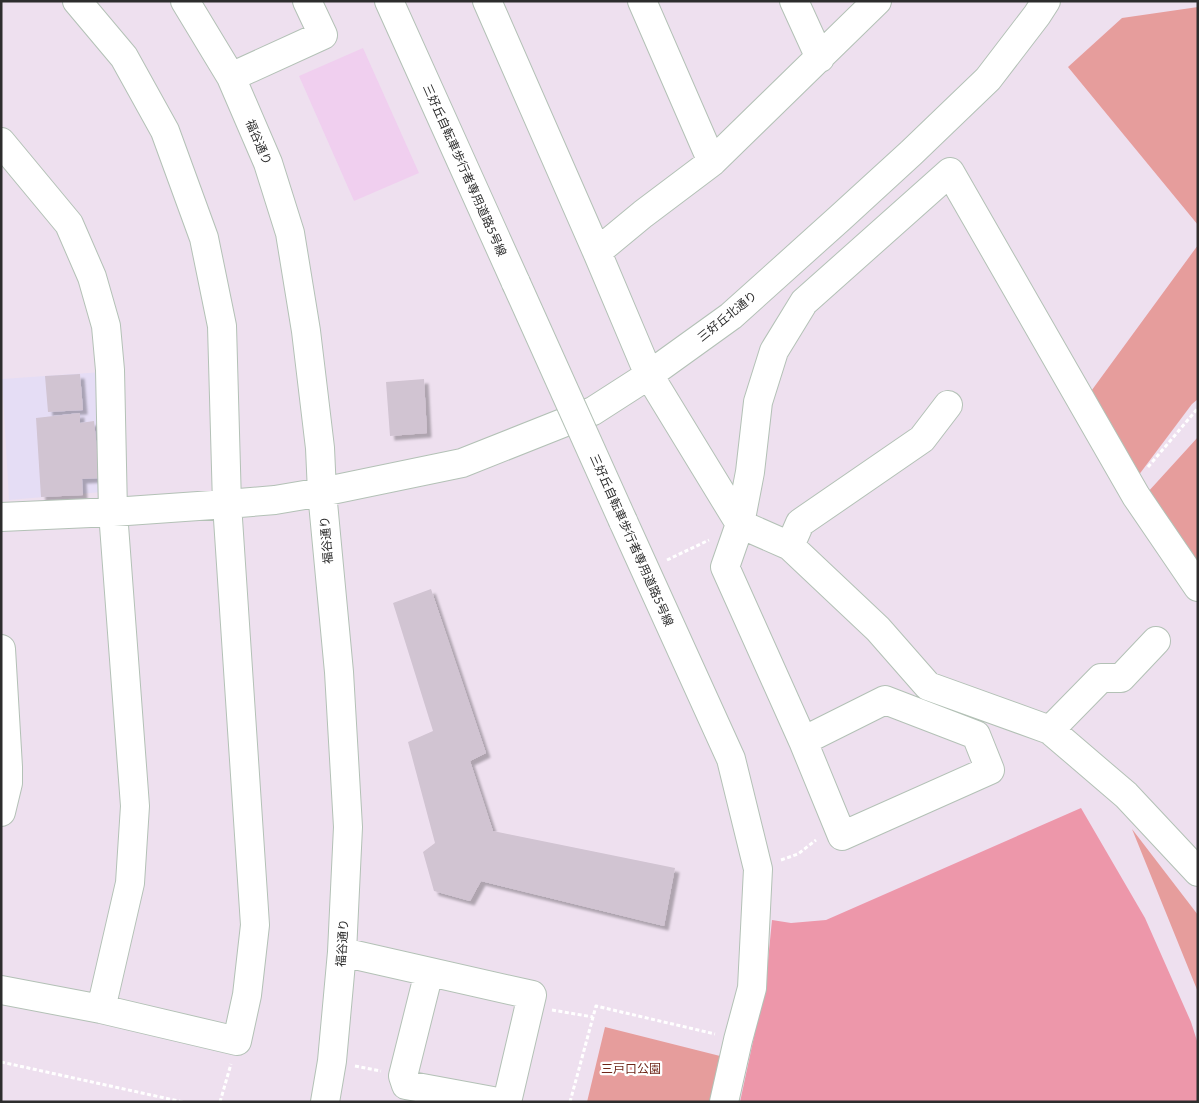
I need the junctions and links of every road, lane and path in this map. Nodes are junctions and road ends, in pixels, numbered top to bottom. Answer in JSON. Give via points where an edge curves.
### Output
{"nodes":[{"id":1,"x":77,"y":1,"type":"edge"},
{"id":2,"x":186,"y":1,"type":"edge"},
{"id":3,"x":307,"y":1,"type":"edge"},
{"id":4,"x":389,"y":1,"type":"edge"},
{"id":5,"x":487,"y":1,"type":"edge"},
{"id":6,"x":642,"y":1,"type":"edge"},
{"id":7,"x":794,"y":1,"type":"edge"},
{"id":8,"x":877,"y":1,"type":"edge"},
{"id":9,"x":1046,"y":1,"type":"edge"},
{"id":10,"x":820,"y":58,"type":"junction"},
{"id":11,"x":231,"y":77,"type":"junction"},
{"id":12,"x":4,"y":152,"type":"edge"},
{"id":13,"x":712,"y":162,"type":"junction"},
{"id":14,"x":597,"y":252,"type":"junction"},
{"id":15,"x":650,"y":375,"type":"junction"},
{"id":16,"x":948,"y":406,"type":"dead end"},
{"id":17,"x":1198,"y":408,"type":"edge"},
{"id":18,"x":322,"y":492,"type":"junction"},
{"id":19,"x":1136,"y":496,"type":"junction"},
{"id":20,"x":227,"y":504,"type":"junction"},
{"id":21,"x":113,"y":512,"type":"junction"},
{"id":22,"x":1,"y":517,"type":"edge"},
{"id":23,"x":740,"y":524,"type":"junction"},
{"id":24,"x":790,"y":546,"type":"junction"},
{"id":25,"x":1198,"y":587,"type":"edge"},
{"id":26,"x":1156,"y":641,"type":"dead end"},
{"id":27,"x":1,"y":649,"type":"edge"},
{"id":28,"x":1050,"y":730,"type":"junction"},
{"id":29,"x":802,"y":741,"type":"junction"},
{"id":30,"x":1,"y":810,"type":"edge"},
{"id":31,"x":838,"y":827,"type":"junction"},
{"id":32,"x":758,"y":869,"type":"junction"},
{"id":33,"x":1198,"y":872,"type":"edge"},
{"id":34,"x":342,"y":952,"type":"junction"},
{"id":35,"x":429,"y":972,"type":"junction"},
{"id":36,"x":1,"y":990,"type":"edge"},
{"id":37,"x":530,"y":1006,"type":"junction"},
{"id":38,"x":101,"y":1009,"type":"junction"},
{"id":39,"x":593,"y":1018,"type":"junction"},
{"id":40,"x":738,"y":1040,"type":"junction"},
{"id":41,"x":237,"y":1041,"type":"junction"},
{"id":42,"x":332,"y":1060,"type":"junction"},
{"id":43,"x":1,"y":1062,"type":"edge"},
{"id":44,"x":403,"y":1076,"type":"junction"},
{"id":45,"x":183,"y":1102,"type":"edge"},
{"id":46,"x":220,"y":1102,"type":"edge"},
{"id":47,"x":325,"y":1102,"type":"edge"},
{"id":48,"x":498,"y":1102,"type":"edge"},
{"id":49,"x":507,"y":1102,"type":"edge"},
{"id":50,"x":570,"y":1102,"type":"edge"},
{"id":51,"x":724,"y":1102,"type":"edge"}],
"edges":[{"from":1,"to":20,"type":"street","via":[[124,57],[165,131],[204,238],[222,326]]},
{"from":2,"to":11,"type":"street","name":"福谷通り"},
{"from":3,"to":11,"type":"street","via":[[323,35]]},
{"from":4,"to":32,"type":"street","name":"三好丘自転車歩行者専用道路5号線","bridge":true,"via":[[731,759]]},
{"from":5,"to":14,"type":"street"},
{"from":6,"to":13,"type":"street"},
{"from":7,"to":10,"type":"street"},
{"from":8,"to":10,"type":"street"},
{"from":9,"to":15,"type":"street","name":"三好丘北通り","via":[[988,79],[911,153],[731,316]]},
{"from":10,"to":13,"type":"street"},
{"from":11,"to":18,"type":"street","name":"福谷通り","via":[[268,163],[290,233],[306,331]]},
{"from":12,"to":21,"type":"street","via":[[69,224],[92,277],[106,326],[110,370]]},
{"from":13,"to":14,"type":"street"},
{"from":14,"to":15,"type":"street"},
{"from":15,"to":18,"type":"street","name":"三好丘北通り","via":[[593,411],[462,463]]},
{"from":15,"to":23,"type":"street"},
{"from":16,"to":24,"type":"street","via":[[922,439],[800,524]]},
{"from":17,"to":19,"type":"path","via":[[1146,470]]},
{"from":18,"to":20,"type":"street","name":"三好丘北通り"},
{"from":18,"to":34,"type":"street","name":"福谷通り","via":[[339,672],[348,827]]},
{"from":19,"to":23,"type":"street","via":[[950,172],[804,302],[774,350],[758,402]]},
{"from":19,"to":25,"type":"street"},
{"from":20,"to":21,"type":"street","name":"三好丘北通り"},
{"from":20,"to":41,"type":"street","via":[[255,925],[247,995]]},
{"from":21,"to":22,"type":"street","name":"三好丘北通り"},
{"from":21,"to":38,"type":"street","via":[[135,806],[130,883]]},
{"from":23,"to":24,"type":"street"},
{"from":23,"to":29,"type":"street","via":[[724,566]]},
{"from":24,"to":28,"type":"street","via":[[878,629],[928,686]]},
{"from":26,"to":28,"type":"street","via":[[1124,657],[1120,678],[1101,678]]},
{"from":27,"to":30,"type":"street","via":[[8,767],[8,783]]},
{"from":28,"to":33,"type":"street","via":[[1126,795]]},
{"from":29,"to":31,"type":"street"},
{"from":29,"to":31,"type":"street","via":[[885,700],[976,734],[990,770],[842,836]]},
{"from":31,"to":32,"type":"path","via":[[798,854]]},
{"from":32,"to":40,"type":"street","name":"三好丘自転車歩行者専用道路5号線","via":[[752,988]]},
{"from":34,"to":35,"type":"street"},
{"from":34,"to":42,"type":"street","name":"福谷通り"},
{"from":35,"to":37,"type":"street","via":[[532,995]]},
{"from":35,"to":44,"type":"street"},
{"from":36,"to":38,"type":"street"},
{"from":37,"to":39,"type":"path"},
{"from":37,"to":49,"type":"street"},
{"from":38,"to":41,"type":"street"},
{"from":39,"to":40,"type":"path","via":[[596,1006]]},
{"from":39,"to":50,"type":"path"},
{"from":40,"to":51,"type":"street","name":"三好丘自転車歩行者専用道路5号線"},
{"from":41,"to":46,"type":"path"},
{"from":42,"to":44,"type":"path"},
{"from":42,"to":47,"type":"street","name":"福谷通り"},
{"from":43,"to":45,"type":"path"},
{"from":44,"to":48,"type":"street","via":[[406,1085]]}]}
